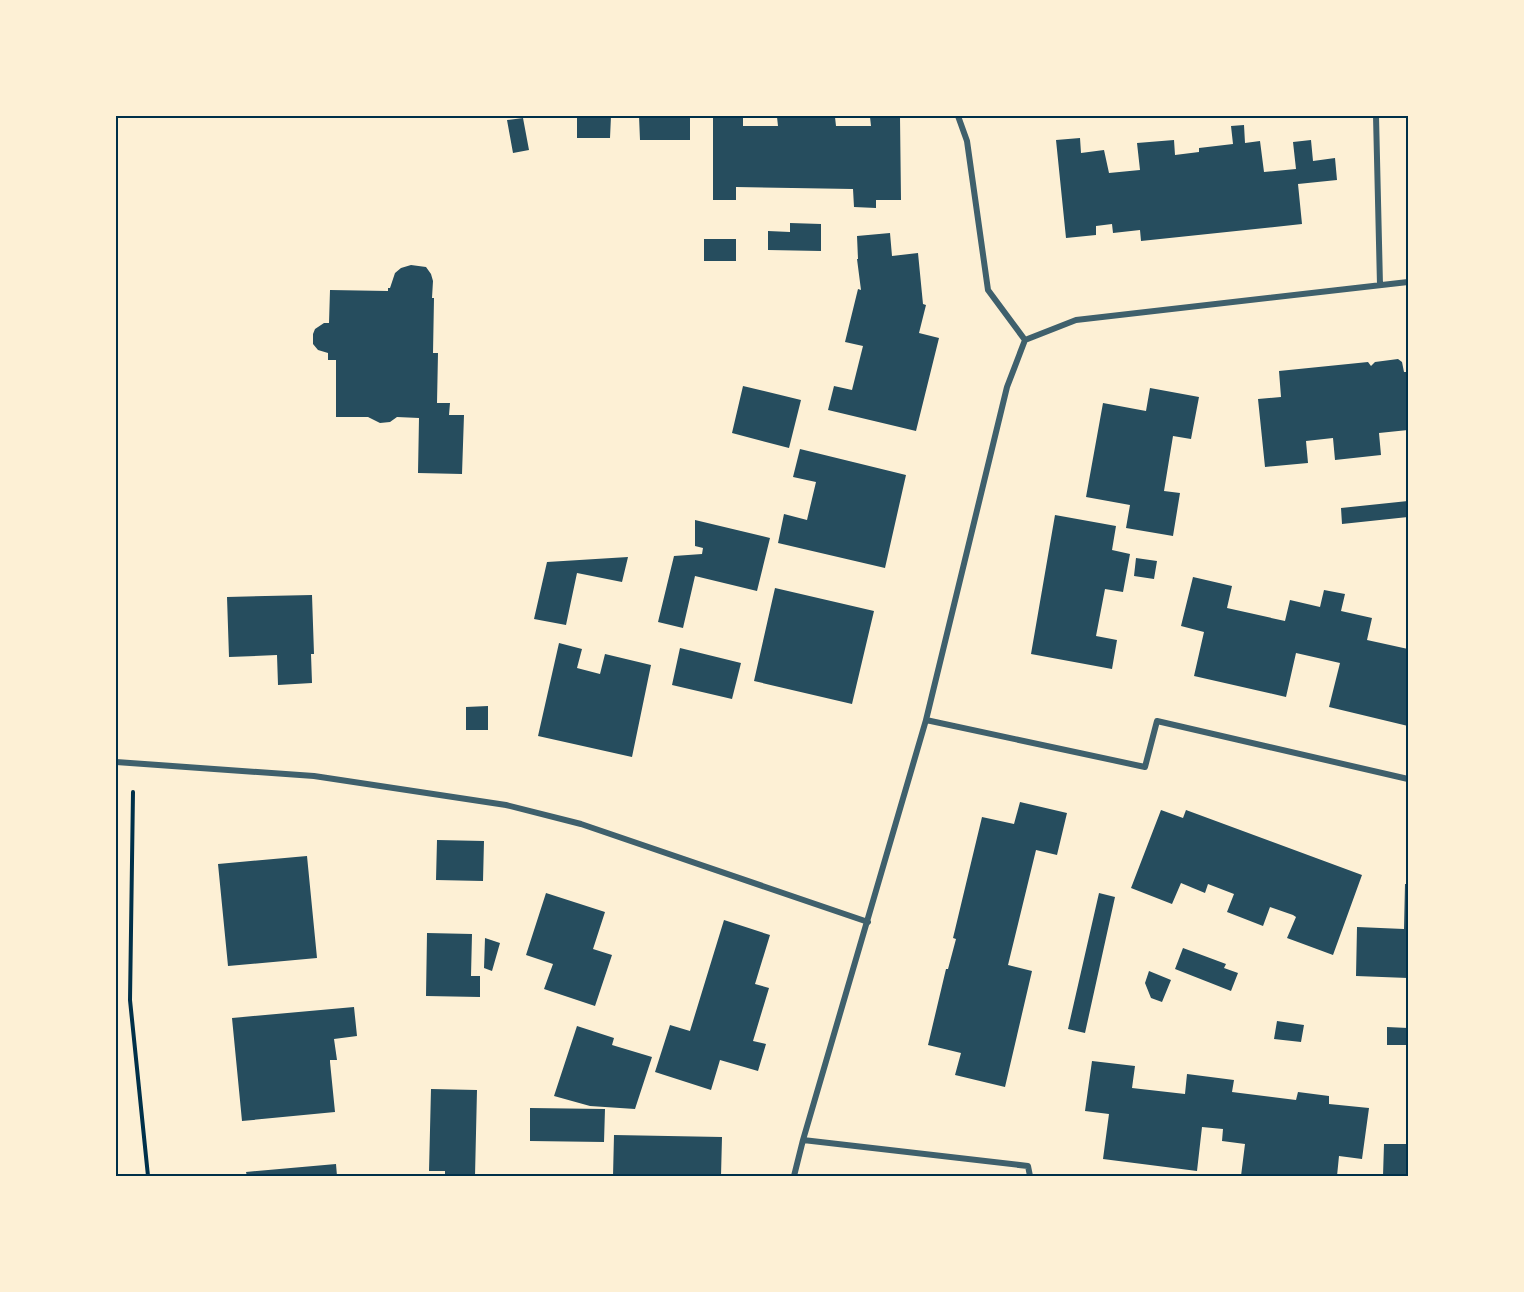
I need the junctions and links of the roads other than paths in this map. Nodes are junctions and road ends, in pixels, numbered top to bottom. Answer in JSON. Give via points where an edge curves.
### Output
{"nodes":[{"id":1,"x":958,"y":116,"type":"edge"},
{"id":2,"x":1376,"y":116,"type":"edge"},
{"id":3,"x":1408,"y":282,"type":"edge"},
{"id":4,"x":1380,"y":285,"type":"junction"},
{"id":5,"x":1025,"y":340,"type":"junction"},
{"id":6,"x":926,"y":720,"type":"junction"},
{"id":7,"x":116,"y":762,"type":"edge"},
{"id":8,"x":1408,"y":779,"type":"edge"},
{"id":9,"x":868,"y":922,"type":"junction"},
{"id":10,"x":803,"y":1140,"type":"junction"},
{"id":11,"x":794,"y":1176,"type":"edge"},
{"id":12,"x":1030,"y":1176,"type":"edge"}],
"edges":[{"from":1,"to":5,"type":"street","via":[[967,141],[988,290]]},
{"from":2,"to":4,"type":"street"},
{"from":3,"to":4,"type":"street"},
{"from":4,"to":5,"type":"street","via":[[1076,320]]},
{"from":5,"to":6,"type":"street","via":[[1007,387]]},
{"from":6,"to":8,"type":"street","via":[[1145,767],[1156,721]]},
{"from":6,"to":9,"type":"street"},
{"from":7,"to":9,"type":"street","via":[[314,776],[506,805],[581,824]]},
{"from":9,"to":10,"type":"street"},
{"from":10,"to":11,"type":"street"},
{"from":10,"to":12,"type":"street","via":[[1028,1166]]}]}
